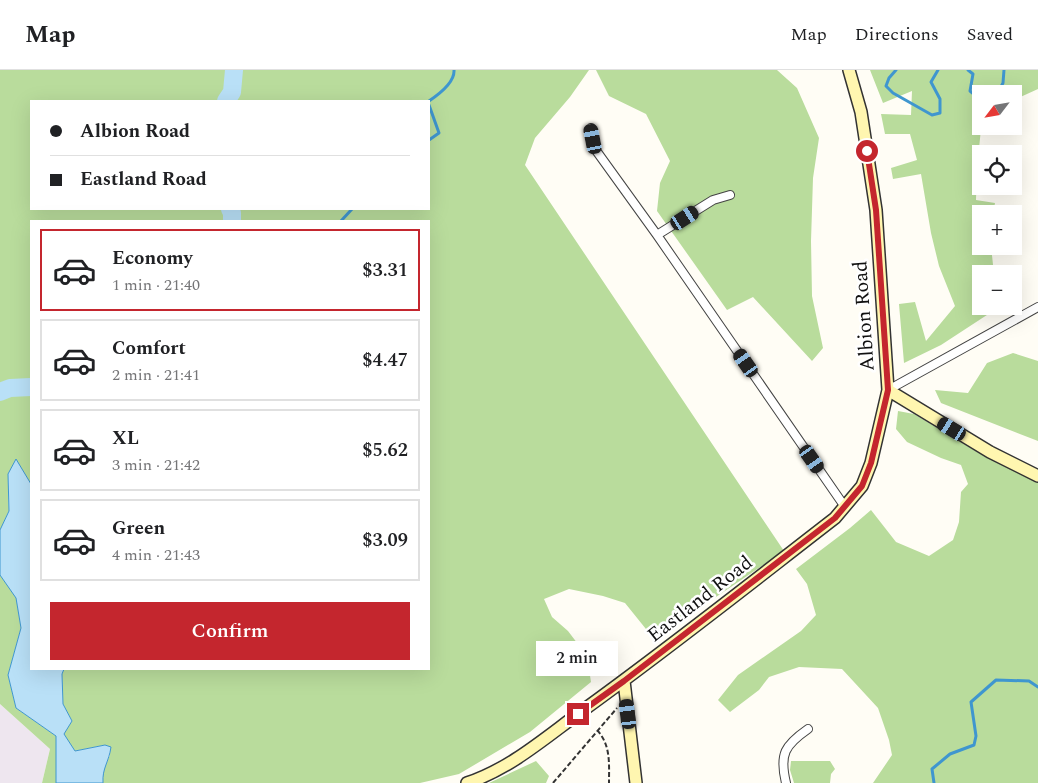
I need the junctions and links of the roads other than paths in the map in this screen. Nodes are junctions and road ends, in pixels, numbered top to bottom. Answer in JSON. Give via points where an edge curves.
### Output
{"nodes":[{"id":1,"x":849,"y":70,"type":"edge"},
{"id":2,"x":591,"y":128,"type":"dead end"},
{"id":3,"x":730,"y":195,"type":"dead end"},
{"id":4,"x":657,"y":235,"type":"junction"},
{"id":5,"x":1038,"y":307,"type":"edge"},
{"id":6,"x":888,"y":390,"type":"junction"},
{"id":7,"x":1038,"y":476,"type":"edge"},
{"id":8,"x":845,"y":506,"type":"junction"},
{"id":9,"x":624,"y":681,"type":"junction"},
{"id":10,"x":808,"y":729,"type":"dead end"},
{"id":11,"x":467,"y":783,"type":"edge"},
{"id":12,"x":636,"y":783,"type":"edge"},
{"id":13,"x":786,"y":783,"type":"edge"}],
"edges":[{"from":1,"to":6,"type":"street","name":"Albion Road","via":[[861,112],[876,210]]},
{"from":2,"to":4,"type":"street","via":[[595,149]]},
{"from":3,"to":4,"type":"street","via":[[713,200]]},
{"from":4,"to":8,"type":"street"},
{"from":5,"to":6,"type":"street"},
{"from":6,"to":7,"type":"street","name":"Albion Road","via":[[990,452]]},
{"from":6,"to":8,"type":"street","name":"Eastland Road","via":[[871,463],[862,486]]},
{"from":8,"to":9,"type":"street","name":"Eastland Road","via":[[835,518]]},
{"from":9,"to":11,"type":"street","name":"Eastland Road","via":[[516,759]]},
{"from":9,"to":12,"type":"street"},
{"from":10,"to":13,"type":"street","via":[[784,750]]}]}
